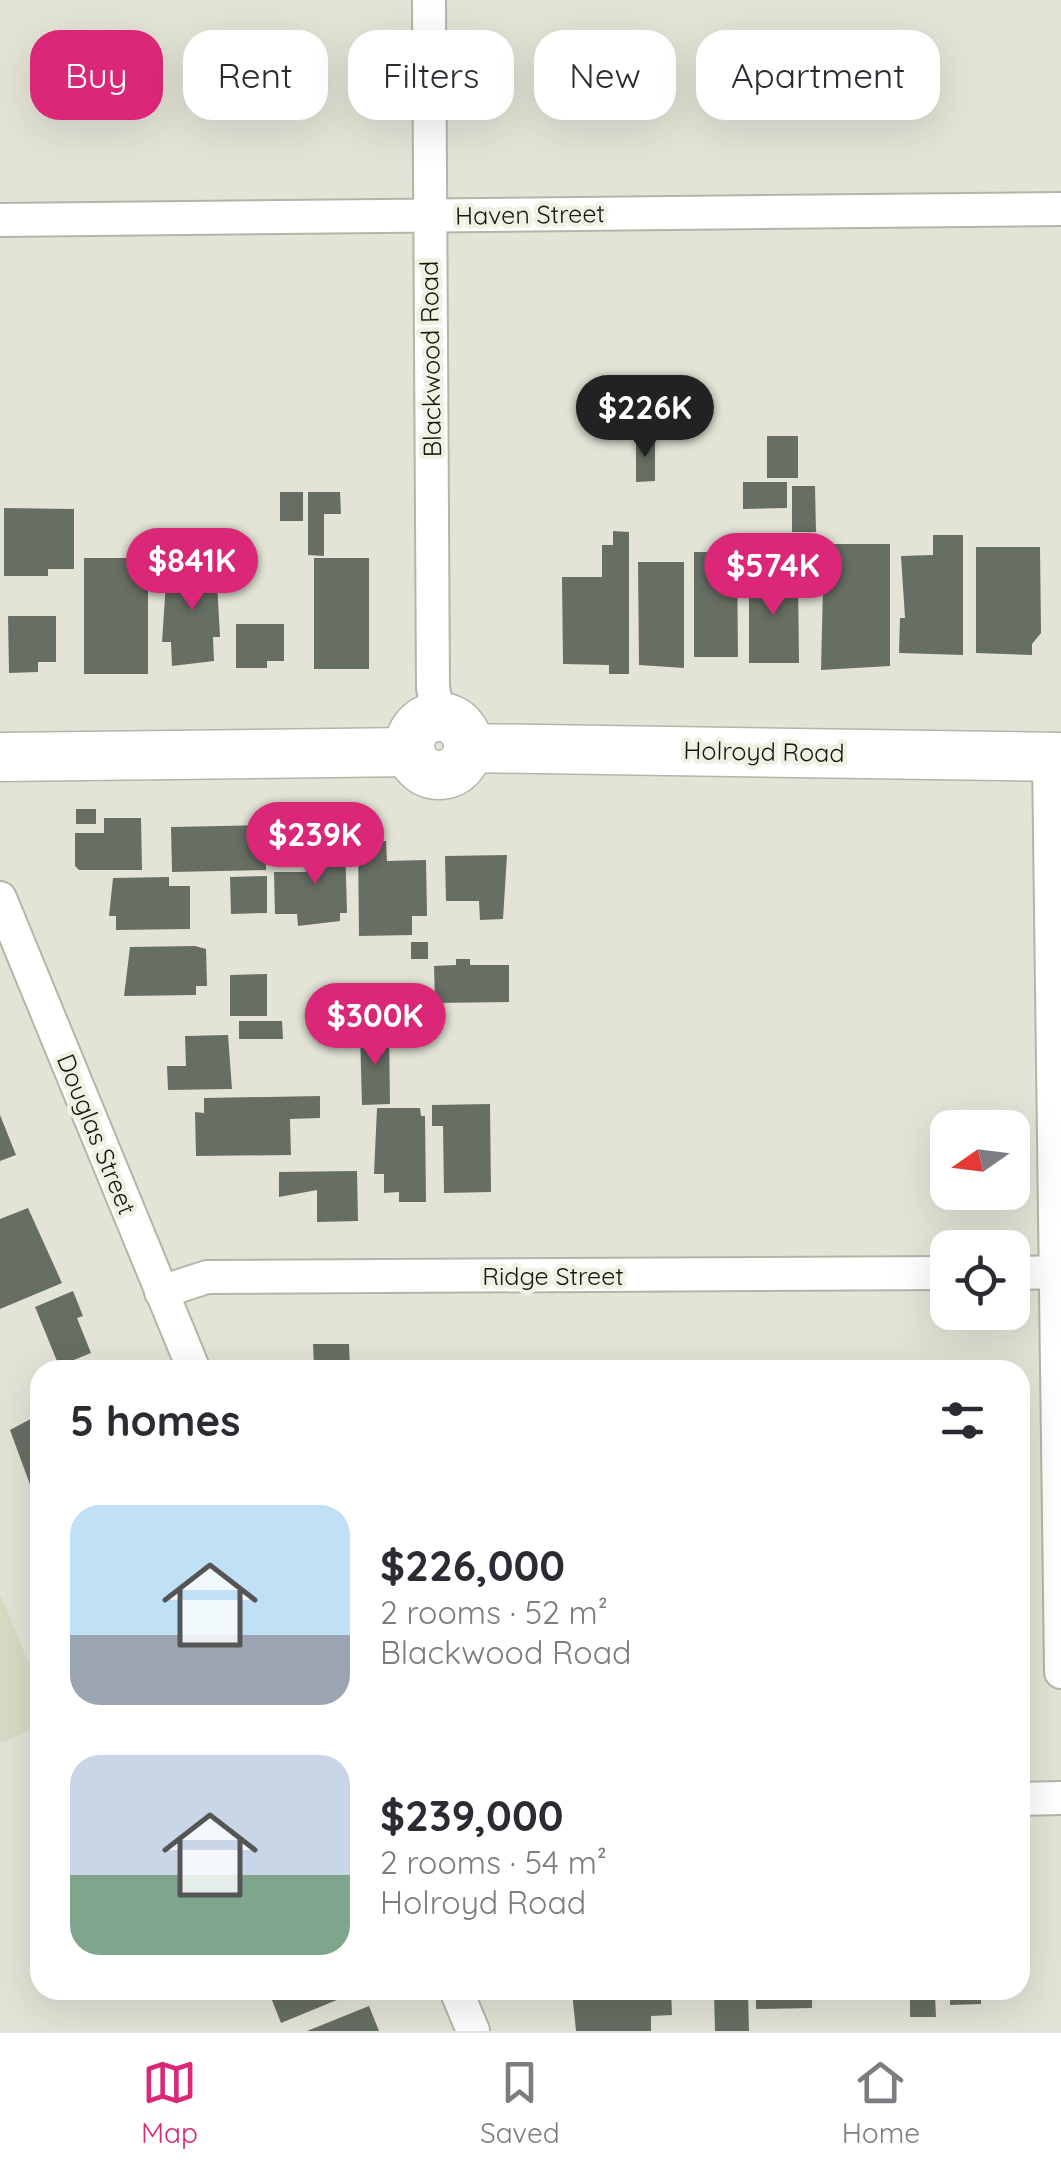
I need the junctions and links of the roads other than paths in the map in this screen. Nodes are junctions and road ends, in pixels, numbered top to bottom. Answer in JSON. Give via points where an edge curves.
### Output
{"nodes":[{"id":1,"x":429,"y":0,"type":"edge"},
{"id":2,"x":1061,"y":209,"type":"edge"},
{"id":3,"x":429,"y":215,"type":"junction"},
{"id":4,"x":0,"y":220,"type":"edge"},
{"id":5,"x":439,"y":739,"type":"junction"},
{"id":6,"x":0,"y":757,"type":"edge"},
{"id":7,"x":1055,"y":757,"type":"edge"},
{"id":8,"x":0,"y":898,"type":"edge"},
{"id":9,"x":1030,"y":1272,"type":"edge"},
{"id":10,"x":1058,"y":1272,"type":"edge"},
{"id":11,"x":930,"y":1273,"type":"edge"},
{"id":12,"x":161,"y":1292,"type":"junction"},
{"id":13,"x":190,"y":1360,"type":"edge"},
{"id":14,"x":1061,"y":1672,"type":"edge"},
{"id":15,"x":1061,"y":1798,"type":"edge"},
{"id":16,"x":1030,"y":1799,"type":"edge"},
{"id":17,"x":460,"y":2000,"type":"edge"},
{"id":18,"x":473,"y":2031,"type":"edge"}],
"edges":[{"from":1,"to":3,"type":"street","name":"Blackwood Road"},
{"from":2,"to":3,"type":"street","name":"Haven Street"},
{"from":3,"to":4,"type":"street","name":"Haven Street"},
{"from":3,"to":5,"type":"street","name":"Blackwood Road","via":[[433,688]]},
{"from":5,"to":6,"type":"street","name":"Holroyd Road"},
{"from":5,"to":7,"type":"street","name":"Holroyd Road"},
{"from":7,"to":10,"type":"street"},
{"from":8,"to":12,"type":"street","name":"Douglas Street"},
{"from":9,"to":10,"type":"street"},
{"from":10,"to":14,"type":"street"},
{"from":11,"to":12,"type":"street","name":"Ridge Street","via":[[207,1277]]},
{"from":12,"to":13,"type":"street","name":"Douglas Street"},
{"from":15,"to":16,"type":"street"},
{"from":17,"to":18,"type":"street"}]}
